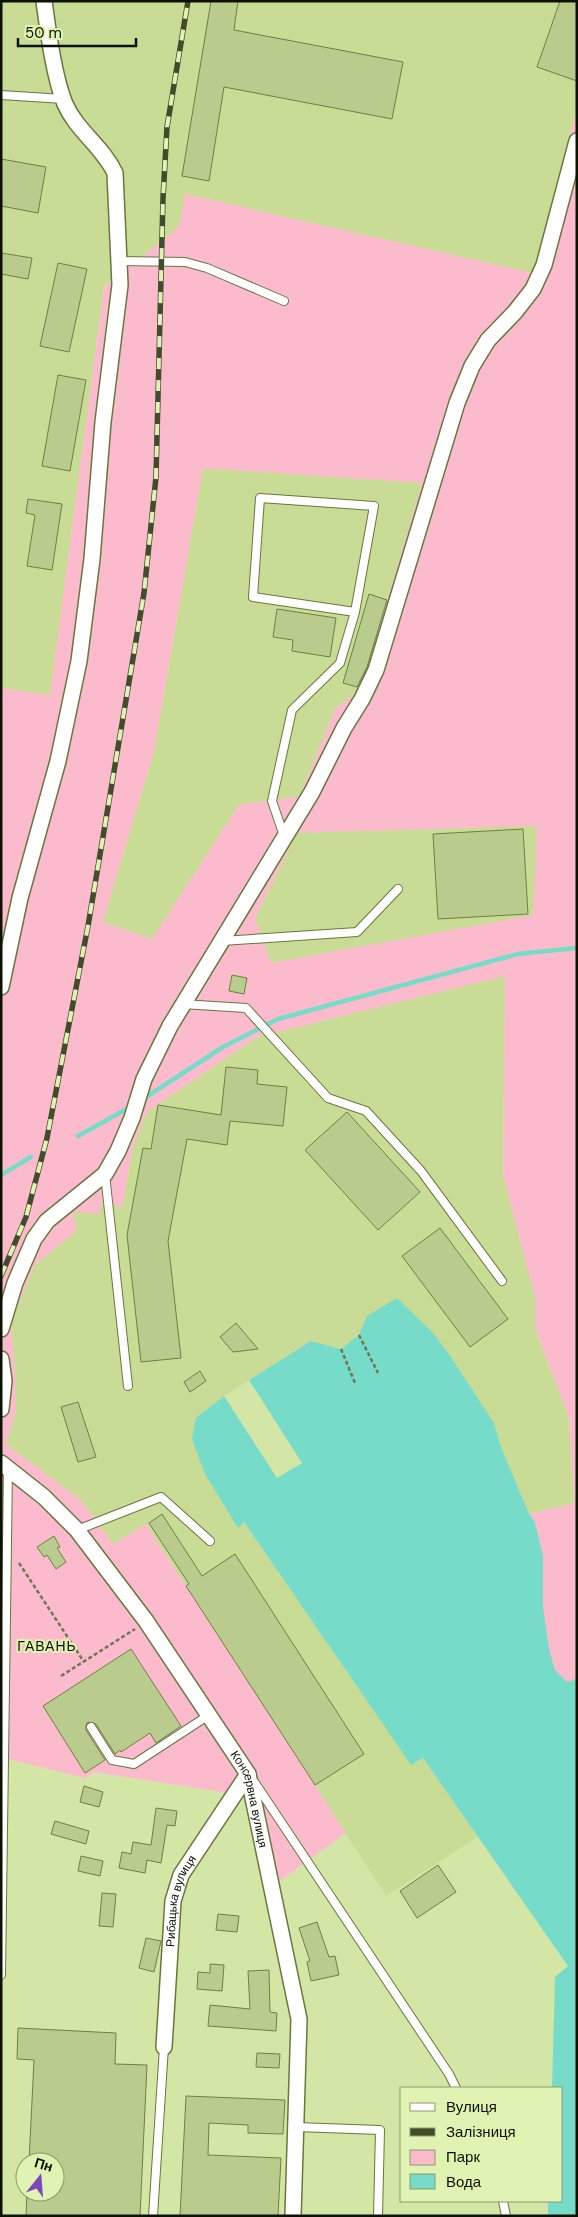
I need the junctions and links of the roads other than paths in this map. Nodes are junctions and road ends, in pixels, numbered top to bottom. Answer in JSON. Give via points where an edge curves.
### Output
{"nodes":[{"id":1,"x":44,"y":1,"type":"edge"},
{"id":2,"x":1,"y":95,"type":"edge"},
{"id":3,"x":64,"y":100,"type":"junction"},
{"id":4,"x":577,"y":141,"type":"edge"},
{"id":5,"x":119,"y":262,"type":"junction"},
{"id":6,"x":284,"y":302,"type":"dead end"},
{"id":7,"x":355,"y":612,"type":"junction"},
{"id":8,"x":285,"y":837,"type":"junction"},
{"id":9,"x":398,"y":889,"type":"dead end"},
{"id":10,"x":221,"y":941,"type":"junction"},
{"id":11,"x":1,"y":986,"type":"edge"},
{"id":12,"x":182,"y":1004,"type":"junction"},
{"id":13,"x":105,"y":1174,"type":"junction"},
{"id":14,"x":502,"y":1281,"type":"dead end"},
{"id":15,"x":1,"y":1329,"type":"edge"},
{"id":16,"x":1,"y":1359,"type":"edge"},
{"id":17,"x":128,"y":1386,"type":"dead end"},
{"id":18,"x":1,"y":1409,"type":"edge"},
{"id":19,"x":5,"y":1466,"type":"edge"},
{"id":20,"x":77,"y":1530,"type":"junction"},
{"id":21,"x":210,"y":1541,"type":"dead end"},
{"id":22,"x":209,"y":1715,"type":"junction"},
{"id":23,"x":91,"y":1727,"type":"dead end"},
{"id":24,"x":248,"y":1774,"type":"junction"},
{"id":25,"x":1,"y":1975,"type":"edge"},
{"id":26,"x":164,"y":2047,"type":"joint"},
{"id":27,"x":455,"y":2087,"type":"edge"},
{"id":28,"x":296,"y":2127,"type":"junction"},
{"id":29,"x":503,"y":2202,"type":"edge"},
{"id":30,"x":153,"y":2216,"type":"edge"},
{"id":31,"x":293,"y":2216,"type":"edge"},
{"id":32,"x":378,"y":2216,"type":"edge"},
{"id":33,"x":506,"y":2216,"type":"edge"}],
"edges":[{"from":1,"to":3,"type":"street"},
{"from":2,"to":3,"type":"lane"},
{"from":3,"to":5,"type":"street","via":[[80,129],[110,162],[115,173]]},
{"from":4,"to":8,"type":"street","via":[[544,265],[533,289],[488,340],[472,366],[457,403],[376,670]]},
{"from":5,"to":6,"type":"lane","via":[[185,262],[207,268]]},
{"from":5,"to":11,"type":"street","via":[[120,285],[79,661],[58,761],[20,898]]},
{"from":7,"to":7,"type":"lane","via":[[253,597],[260,498],[374,506]]},
{"from":7,"to":8,"type":"lane","via":[[340,663],[292,710],[272,800]]},
{"from":8,"to":10,"type":"street"},
{"from":9,"to":10,"type":"lane","via":[[357,932]]},
{"from":10,"to":12,"type":"street"},
{"from":12,"to":13,"type":"street","via":[[154,1056],[132,1118]]},
{"from":12,"to":14,"type":"lane","via":[[246,1008],[328,1098],[366,1111],[421,1171]]},
{"from":13,"to":15,"type":"street","via":[[47,1221],[34,1239],[15,1283]]},
{"from":13,"to":17,"type":"lane"},
{"from":16,"to":18,"type":"street","via":[[4,1381]]},
{"from":19,"to":20,"type":"street","name":"Консервна вулиця","via":[[44,1497]]},
{"from":19,"to":25,"type":"lane","via":[[7,1545]]},
{"from":20,"to":21,"type":"lane","via":[[161,1497]]},
{"from":20,"to":22,"type":"street","name":"Консервна вулиця","via":[[146,1621]]},
{"from":22,"to":23,"type":"lane","via":[[134,1764],[112,1760]]},
{"from":22,"to":24,"type":"street","name":"Консервна вулиця"},
{"from":24,"to":26,"type":"street","name":"Рибацька вулиця","via":[[181,1875],[173,1901]]},
{"from":24,"to":27,"type":"lane"},
{"from":24,"to":28,"type":"street","name":"Консервна вулиця","via":[[299,2019]]},
{"from":26,"to":30,"type":"lane"},
{"from":28,"to":31,"type":"street","name":"Консервна вулиця"},
{"from":28,"to":32,"type":"lane","via":[[380,2130]]},
{"from":29,"to":33,"type":"lane"}]}
